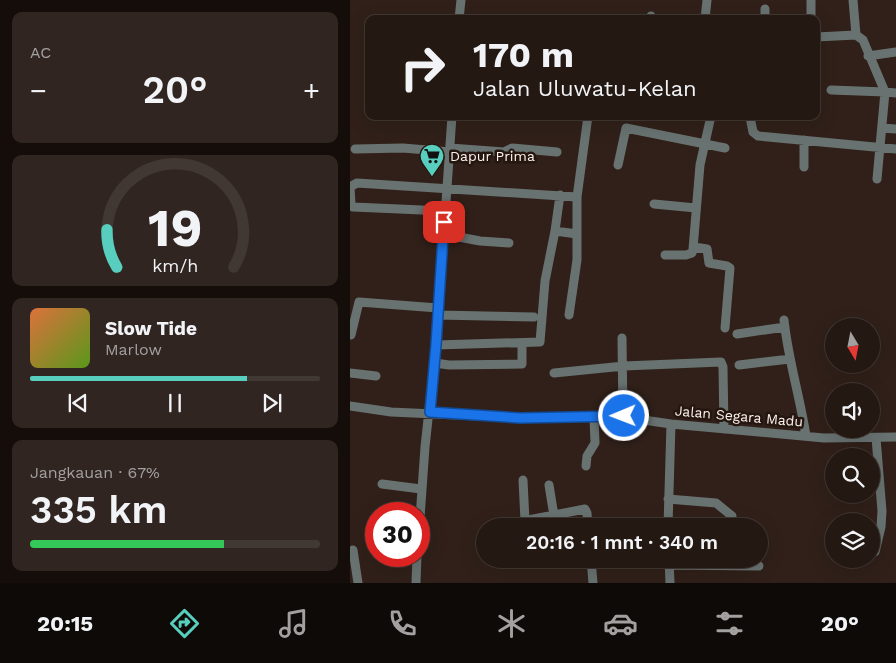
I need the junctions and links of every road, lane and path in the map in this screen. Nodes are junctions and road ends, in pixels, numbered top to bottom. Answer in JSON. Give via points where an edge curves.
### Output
{"nodes":[{"id":1,"x":460,"y":0,"type":"edge"},
{"id":2,"x":708,"y":0,"type":"edge"},
{"id":3,"x":811,"y":0,"type":"edge"},
{"id":4,"x":853,"y":0,"type":"edge"},
{"id":5,"x":459,"y":15,"type":"edge"},
{"id":6,"x":706,"y":15,"type":"edge"},
{"id":7,"x":811,"y":15,"type":"edge"},
{"id":8,"x":856,"y":35,"type":"junction"},
{"id":9,"x":820,"y":37,"type":"edge"},
{"id":10,"x":896,"y":52,"type":"edge"},
{"id":11,"x":868,"y":56,"type":"junction"},
{"id":12,"x":831,"y":90,"type":"dead end"},
{"id":13,"x":885,"y":92,"type":"junction"},
{"id":14,"x":896,"y":94,"type":"edge"},
{"id":15,"x":452,"y":120,"type":"edge"},
{"id":16,"x":587,"y":120,"type":"edge"},
{"id":17,"x":710,"y":120,"type":"edge"},
{"id":18,"x":750,"y":120,"type":"edge"},
{"id":19,"x":882,"y":128,"type":"junction"},
{"id":20,"x":896,"y":129,"type":"edge"},
{"id":21,"x":804,"y":140,"type":"junction"},
{"id":22,"x":704,"y":144,"type":"junction"},
{"id":23,"x":879,"y":147,"type":"junction"},
{"id":24,"x":355,"y":148,"type":"dead end"},
{"id":25,"x":725,"y":148,"type":"dead end"},
{"id":26,"x":896,"y":149,"type":"edge"},
{"id":27,"x":450,"y":150,"type":"junction"},
{"id":28,"x":557,"y":152,"type":"dead end"},
{"id":29,"x":618,"y":165,"type":"dead end"},
{"id":30,"x":804,"y":168,"type":"dead end"},
{"id":31,"x":877,"y":179,"type":"dead end"},
{"id":32,"x":446,"y":189,"type":"junction"},
{"id":33,"x":560,"y":195,"type":"junction"},
{"id":34,"x":577,"y":197,"type":"junction"},
{"id":35,"x":654,"y":204,"type":"dead end"},
{"id":36,"x":696,"y":208,"type":"junction"},
{"id":37,"x":445,"y":211,"type":"junction"},
{"id":38,"x":555,"y":231,"type":"junction"},
{"id":39,"x":444,"y":234,"type":"junction"},
{"id":40,"x":577,"y":234,"type":"junction"},
{"id":41,"x":509,"y":243,"type":"dead end"},
{"id":42,"x":694,"y":247,"type":"junction"},
{"id":43,"x":665,"y":254,"type":"dead end"},
{"id":44,"x":438,"y":311,"type":"junction"},
{"id":45,"x":569,"y":315,"type":"dead end"},
{"id":46,"x":534,"y":317,"type":"dead end"},
{"id":47,"x":725,"y":328,"type":"dead end"},
{"id":48,"x":737,"y":334,"type":"dead end"},
{"id":49,"x":351,"y":335,"type":"edge"},
{"id":50,"x":622,"y":338,"type":"dead end"},
{"id":51,"x":522,"y":343,"type":"junction"},
{"id":52,"x":436,"y":345,"type":"junction"},
{"id":53,"x":790,"y":359,"type":"junction"},
{"id":54,"x":435,"y":363,"type":"junction"},
{"id":55,"x":739,"y":365,"type":"dead end"},
{"id":56,"x":624,"y":366,"type":"junction"},
{"id":57,"x":350,"y":373,"type":"edge"},
{"id":58,"x":554,"y":373,"type":"dead end"},
{"id":59,"x":376,"y":376,"type":"dead end"},
{"id":60,"x":350,"y":406,"type":"edge"},
{"id":61,"x":430,"y":412,"type":"junction"},
{"id":62,"x":624,"y":416,"type":"junction"},
{"id":63,"x":594,"y":417,"type":"junction"},
{"id":64,"x":671,"y":424,"type":"junction"},
{"id":65,"x":724,"y":429,"type":"junction"},
{"id":66,"x":806,"y":436,"type":"junction"},
{"id":67,"x":896,"y":437,"type":"edge"},
{"id":68,"x":825,"y":438,"type":"edge"},
{"id":69,"x":829,"y":438,"type":"edge"},
{"id":70,"x":876,"y":438,"type":"joint"},
{"id":71,"x":880,"y":438,"type":"edge"},
{"id":72,"x":586,"y":466,"type":"dead end"},
{"id":73,"x":523,"y":480,"type":"dead end"},
{"id":74,"x":382,"y":484,"type":"dead end"},
{"id":75,"x":549,"y":484,"type":"dead end"},
{"id":76,"x":421,"y":490,"type":"junction"},
{"id":77,"x":668,"y":499,"type":"junction"},
{"id":78,"x":420,"y":502,"type":"edge"},
{"id":79,"x":554,"y":516,"type":"junction"},
{"id":80,"x":732,"y":516,"type":"dead end"},
{"id":81,"x":525,"y":518,"type":"edge"},
{"id":82,"x":542,"y":518,"type":"edge"},
{"id":83,"x":587,"y":518,"type":"edge"},
{"id":84,"x":668,"y":518,"type":"edge"},
{"id":85,"x":880,"y":527,"type":"edge"},
{"id":86,"x":353,"y":550,"type":"dead end"},
{"id":87,"x":417,"y":567,"type":"edge"},
{"id":88,"x":592,"y":568,"type":"edge"},
{"id":89,"x":669,"y":568,"type":"edge"},
{"id":90,"x":358,"y":583,"type":"edge"},
{"id":91,"x":416,"y":583,"type":"edge"},
{"id":92,"x":593,"y":583,"type":"edge"},
{"id":93,"x":670,"y":583,"type":"edge"}],
"edges":[{"from":1,"to":5,"type":"street"},
{"from":2,"to":6,"type":"street"},
{"from":3,"to":7,"type":"street"},
{"from":4,"to":8,"type":"street"},
{"from":8,"to":9,"type":"street"},
{"from":8,"to":11,"type":"street","via":[[863,40]]},
{"from":10,"to":11,"type":"street"},
{"from":11,"to":13,"type":"street"},
{"from":12,"to":13,"type":"street"},
{"from":13,"to":14,"type":"street"},
{"from":13,"to":19,"type":"street"},
{"from":15,"to":27,"type":"street"},
{"from":16,"to":34,"type":"street"},
{"from":17,"to":22,"type":"street"},
{"from":18,"to":21,"type":"street","via":[[758,136]]},
{"from":19,"to":20,"type":"street"},
{"from":19,"to":23,"type":"street"},
{"from":21,"to":23,"type":"street"},
{"from":21,"to":30,"type":"street"},
{"from":22,"to":25,"type":"street"},
{"from":22,"to":29,"type":"street","via":[[626,128]]},
{"from":22,"to":36,"type":"street"},
{"from":23,"to":26,"type":"street"},
{"from":23,"to":31,"type":"street"},
{"from":24,"to":27,"type":"street"},
{"from":27,"to":28,"type":"street","via":[[504,152],[512,148]]},
{"from":27,"to":32,"type":"street"},
{"from":32,"to":33,"type":"street"},
{"from":32,"to":37,"type":"street"},
{"from":32,"to":37,"type":"street","via":[[356,183],[350,189],[353,207]]},
{"from":33,"to":34,"type":"street"},
{"from":33,"to":38,"type":"street"},
{"from":34,"to":40,"type":"street"},
{"from":35,"to":36,"type":"street"},
{"from":36,"to":42,"type":"street"},
{"from":37,"to":39,"type":"street"},
{"from":38,"to":40,"type":"street"},
{"from":38,"to":51,"type":"street","via":[[544,281],[540,341]]},
{"from":39,"to":41,"type":"street"},
{"from":39,"to":44,"type":"street"},
{"from":40,"to":45,"type":"street","via":[[577,260]]},
{"from":42,"to":43,"type":"street","via":[[688,254]]},
{"from":42,"to":47,"type":"street","via":[[707,249],[709,263],[730,268]]},
{"from":44,"to":46,"type":"street"},
{"from":44,"to":49,"type":"street","via":[[360,301]]},
{"from":44,"to":52,"type":"street"},
{"from":48,"to":53,"type":"street","via":[[784,324]]},
{"from":50,"to":56,"type":"street"},
{"from":51,"to":52,"type":"street"},
{"from":51,"to":54,"type":"street","via":[[522,364]]},
{"from":52,"to":54,"type":"street"},
{"from":53,"to":55,"type":"street"},
{"from":53,"to":66,"type":"street"},
{"from":54,"to":61,"type":"street"},
{"from":56,"to":58,"type":"street"},
{"from":56,"to":62,"type":"street"},
{"from":56,"to":65,"type":"street","via":[[721,362]]},
{"from":57,"to":59,"type":"street"},
{"from":60,"to":61,"type":"street","name":"Jalan Segara Madu","via":[[391,412]]},
{"from":61,"to":63,"type":"street","name":"Jalan Segara Madu","via":[[520,418]]},
{"from":61,"to":76,"type":"street"},
{"from":62,"to":63,"type":"street","name":"Jalan Segara Madu"},
{"from":62,"to":64,"type":"street","name":"Jalan Segara Madu"},
{"from":63,"to":72,"type":"street","via":[[595,443],[587,456]]},
{"from":64,"to":65,"type":"street","name":"Jalan Segara Madu"},
{"from":64,"to":77,"type":"street"},
{"from":65,"to":66,"type":"street","name":"Jalan Segara Madu"},
{"from":66,"to":68,"type":"street","name":"Jalan Segara Madu"},
{"from":67,"to":71,"type":"street","name":"Jalan Segara Madu"},
{"from":69,"to":70,"type":"street","name":"Jalan Segara Madu"},
{"from":70,"to":85,"type":"street","via":[[882,511]]},
{"from":73,"to":81,"type":"street"},
{"from":74,"to":76,"type":"street"},
{"from":75,"to":79,"type":"street"},
{"from":76,"to":78,"type":"street"},
{"from":77,"to":80,"type":"street","via":[[716,503]]},
{"from":77,"to":84,"type":"street"},
{"from":79,"to":82,"type":"street"},
{"from":79,"to":83,"type":"street","via":[[585,509]]},
{"from":86,"to":90,"type":"street"},
{"from":87,"to":91,"type":"street"},
{"from":88,"to":92,"type":"street"},
{"from":89,"to":93,"type":"street"}]}
